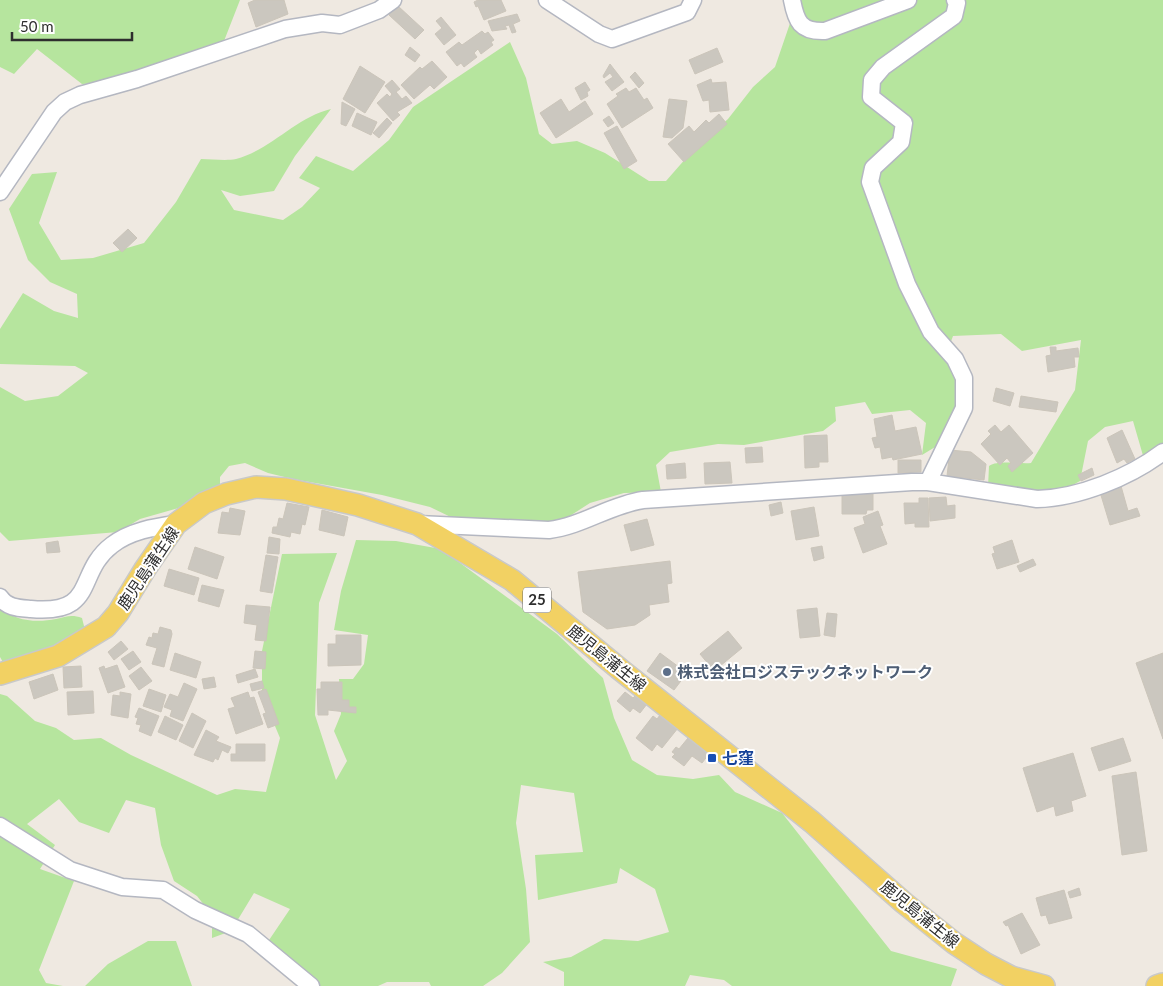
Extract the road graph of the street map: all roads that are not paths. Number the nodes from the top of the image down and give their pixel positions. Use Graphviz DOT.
graph roads {
  1 [pos="393,0"];
  2 [pos="546,0"];
  3 [pos="692,0"];
  4 [pos="792,0"];
  5 [pos="908,0"];
  6 [pos="955,0"];
  7 [pos="0,192"];
  8 [pos="1163,452"];
  9 [pos="928,482"];
  10 [pos="176,524"];
  11 [pos="416,524"];
  12 [pos="0,597"];
  13 [pos="0,674"];
  14 [pos="0,826"];
  15 [pos="1163,984"];
  16 [pos="311,986"];
  17 [pos="1044,986"];
  18 [pos="1157,986"];
  1 -- 7 [label="street"];
  2 -- 3 [label="street"];
  4 -- 5 [label="street"];
  6 -- 9 [label="street"];
  8 -- 9 [label="street"];
  9 -- 11 [label="street"];
  10 -- 11 [label="main road, 鹿児島蒲生線 / 25"];
  10 -- 12 [label="street"];
  10 -- 13 [label="main road, 鹿児島蒲生線 / 25"];
  11 -- 17 [label="main road, 鹿児島蒲生線 / 25"];
  14 -- 16 [label="street"];
  15 -- 18 [label="main road"];
}
